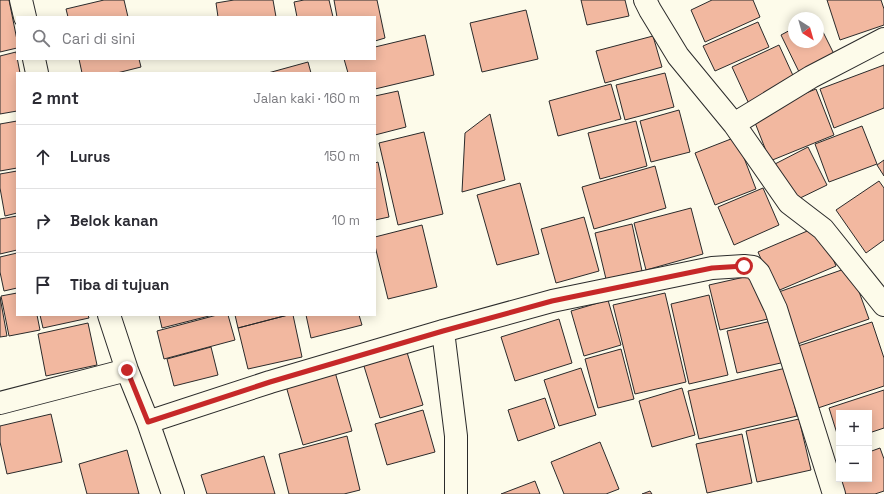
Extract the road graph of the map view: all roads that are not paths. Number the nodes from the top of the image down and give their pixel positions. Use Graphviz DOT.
graph roads {
  1 [pos="22,0"];
  2 [pos="645,0"];
  3 [pos="25,16"];
  4 [pos="884,39"];
  5 [pos="34,60"];
  6 [pos="37,72"];
  7 [pos="734,124"];
  8 [pos="884,305"];
  9 [pos="109,316"];
  10 [pos="443,331"];
  11 [pos="127,370"];
  12 [pos="0,403"];
  13 [pos="148,422"];
  14 [pos="173,494"];
  15 [pos="456,494"];
  16 [pos="834,494"];
  1 -- 3 [label="street"];
  2 -- 7 [label="street"];
  4 -- 7 [label="street"];
  5 -- 6 [label="street"];
  7 -- 8 [label="street"];
  9 -- 11 [label="street"];
  10 -- 13 [label="street"];
  10 -- 15 [label="street"];
  10 -- 16 [label="street"];
  11 -- 12 [label="street"];
  11 -- 13 [label="street"];
  13 -- 14 [label="street"];
}
